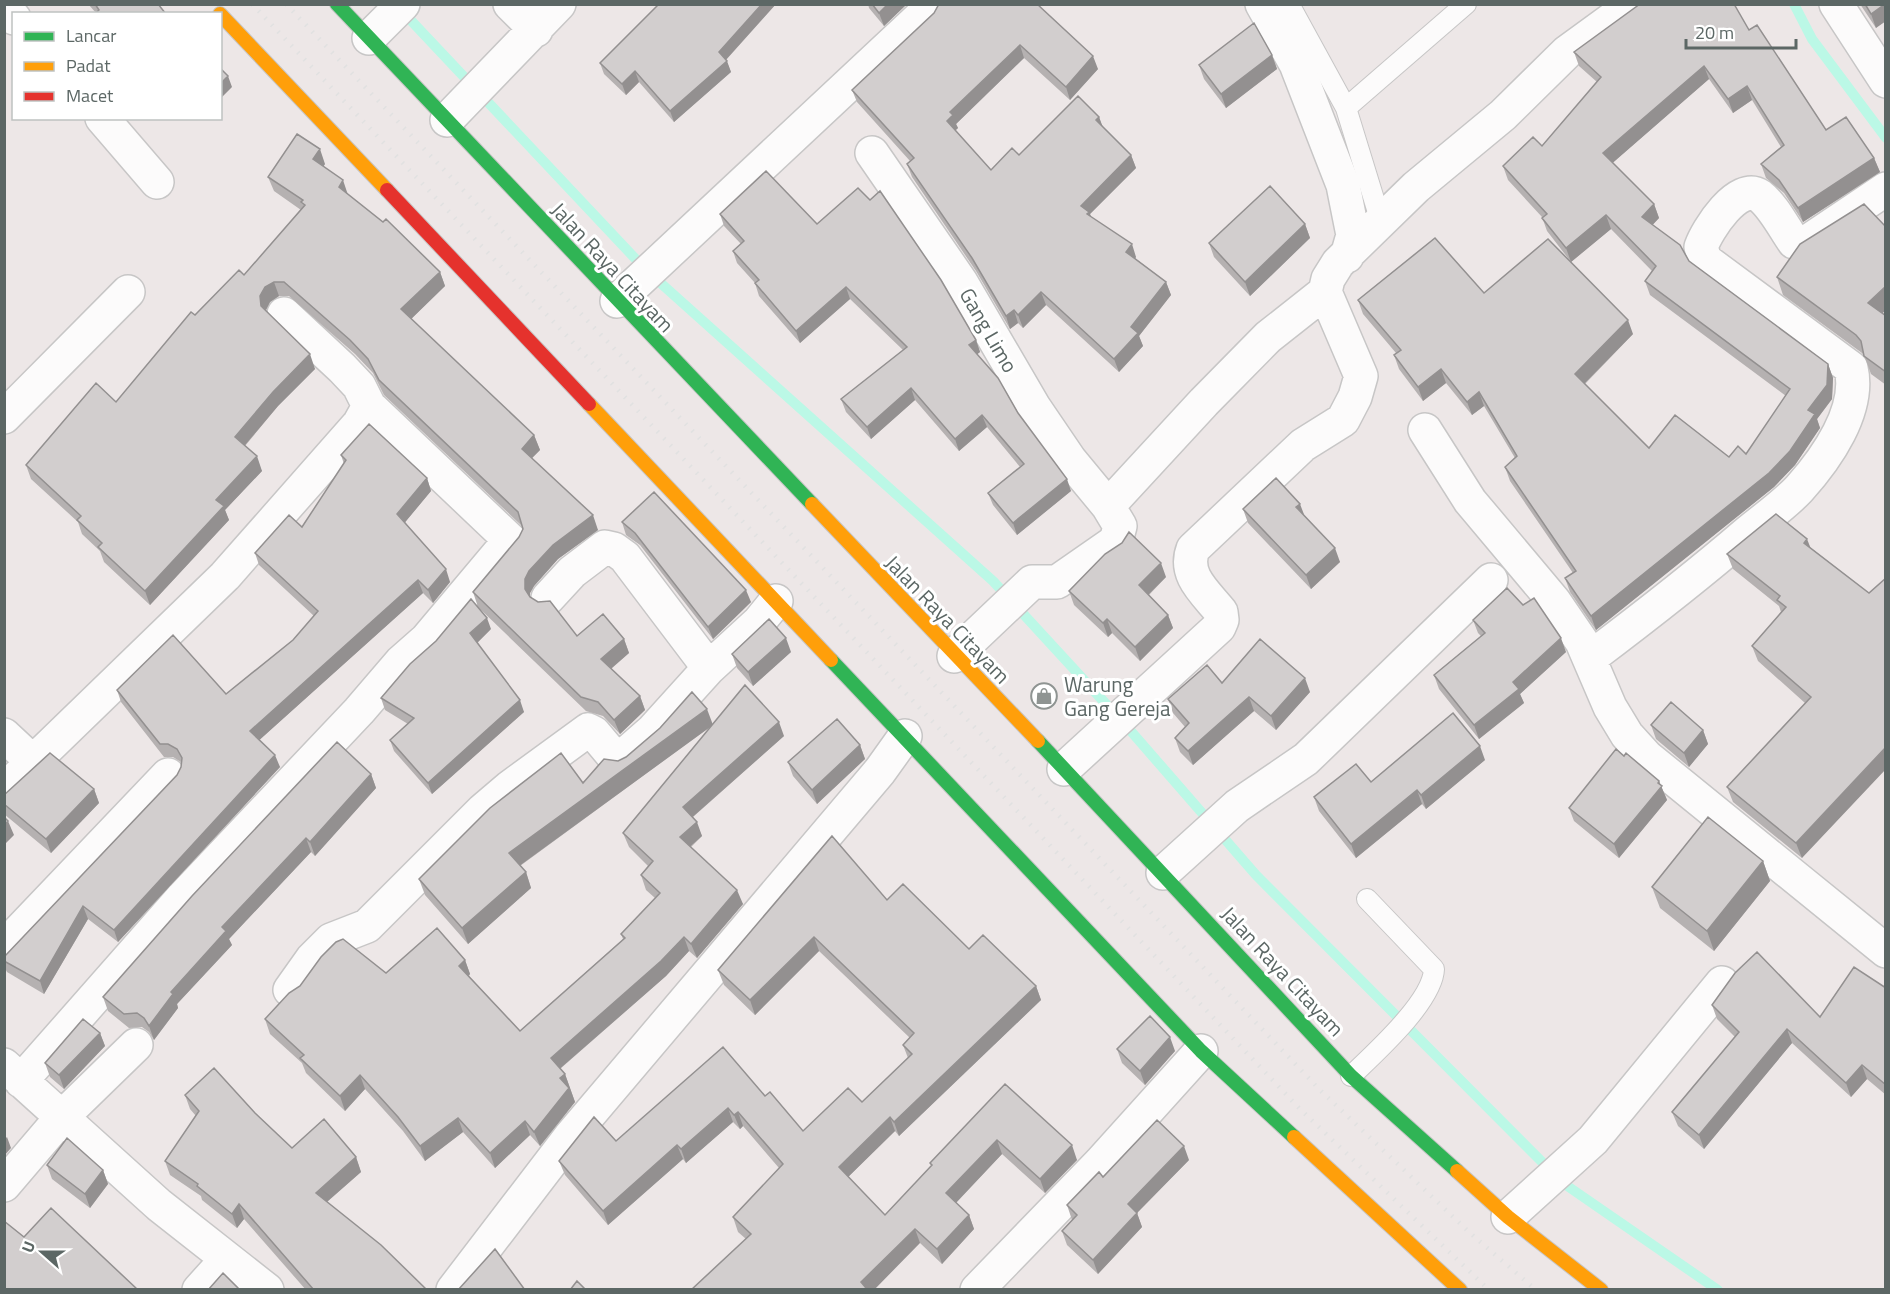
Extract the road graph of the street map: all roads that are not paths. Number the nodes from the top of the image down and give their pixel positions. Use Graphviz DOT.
graph roads {
  1 [pos="337,4"];
  2 [pos="510,4"];
  3 [pos="559,4"];
  4 [pos="1262,4"];
  5 [pos="1289,4"];
  6 [pos="1466,4"];
  7 [pos="1633,4"];
  8 [pos="1836,4"];
  9 [pos="926,12"];
  10 [pos="222,16"];
  11 [pos="385,23"];
  12 [pos="527,39"];
  13 [pos="1886,81"];
  14 [pos="1346,108"];
  15 [pos="457,110"];
  16 [pos="104,120"];
  17 [pos="872,153"];
  18 [pos="157,182"];
  19 [pos="1886,189"];
  20 [pos="1381,222"];
  21 [pos="1347,256"];
  22 [pos="128,292"];
  23 [pos="1325,292"];
  24 [pos="617,301"];
  25 [pos="284,314"];
  26 [pos="369,406"];
  27 [pos="4,417"];
  28 [pos="1425,430"];
  29 [pos="1108,506"];
  30 [pos="1491,580"];
  31 [pos="548,598"];
  32 [pos="776,601"];
  33 [pos="954,656"];
  34 [pos="1590,658"];
  35 [pos="709,668"];
  36 [pos="4,735"];
  37 [pos="905,736"];
  38 [pos="34,763"];
  39 [pos="1064,769"];
  40 [pos="168,774"];
  41 [pos="4,790"];
  42 [pos="1173,864"];
  43 [pos="1367,899"];
  44 [pos="4,947"];
  45 [pos="1886,951"];
  46 [pos="1722,983"];
  47 [pos="290,990"];
  48 [pos="136,1045"];
  49 [pos="1201,1051"];
  50 [pos="13,1073"];
  51 [pos="1351,1076"];
  52 [pos="62,1117"];
  53 [pos="4,1185"];
  54 [pos="1508,1217"];
  55 [pos="226,1260"];
  56 [pos="199,1290"];
  57 [pos="267,1290"];
  58 [pos="453,1290"];
  59 [pos="977,1290"];
  60 [pos="1460,1290"];
  61 [pos="1601,1290"];
  1 -- 11 [label="main road, Jalan Raya Citayam"];
  2 -- 12 [label="street"];
  3 -- 12 [label="street"];
  4 -- 21 [label="street"];
  5 -- 14 [label="lane"];
  6 -- 14 [label="lane"];
  7 -- 20 [label="street"];
  8 -- 13 [label="street"];
  9 -- 24 [label="street"];
  10 -- 32 [label="main road"];
  11 -- 15 [label="main road, Jalan Raya Citayam"];
  12 -- 15 [label="street"];
  14 -- 20 [label="lane"];
  15 -- 24 [label="main road, Jalan Raya Citayam"];
  16 -- 18 [label="street"];
  17 -- 29 [label="street, Gang Limo"];
  19 -- 34 [label="street"];
  20 -- 21 [label="street"];
  21 -- 23 [label="street"];
  22 -- 27 [label="street"];
  23 -- 29 [label="street"];
  23 -- 39 [label="street"];
  24 -- 33 [label="main road, Jalan Raya Citayam"];
  25 -- 26 [label="street"];
  26 -- 38 [label="street"];
  26 -- 50 [label="street"];
  28 -- 34 [label="street"];
  29 -- 33 [label="street, Gang Limo"];
  30 -- 42 [label="street"];
  31 -- 35 [label="street"];
  32 -- 35 [label="street"];
  32 -- 37 [label="main road"];
  33 -- 39 [label="main road, Jalan Raya Citayam"];
  34 -- 45 [label="street"];
  35 -- 47 [label="street"];
  36 -- 38 [label="street"];
  37 -- 49 [label="main road"];
  37 -- 58 [label="street"];
  38 -- 41 [label="street"];
  39 -- 42 [label="main road, Jalan Raya Citayam"];
  40 -- 44 [label="street"];
  42 -- 51 [label="main road, Jalan Raya Citayam"];
  43 -- 51 [label="lane"];
  46 -- 54 [label="street"];
  48 -- 52 [label="street"];
  49 -- 59 [label="street"];
  49 -- 60 [label="main road"];
  50 -- 52 [label="street"];
  51 -- 54 [label="main road, Jalan Raya Citayam"];
  52 -- 53 [label="street"];
  52 -- 55 [label="street"];
  54 -- 61 [label="main road, Jalan Raya Citayam"];
  55 -- 56 [label="street"];
  55 -- 57 [label="street"];
}
